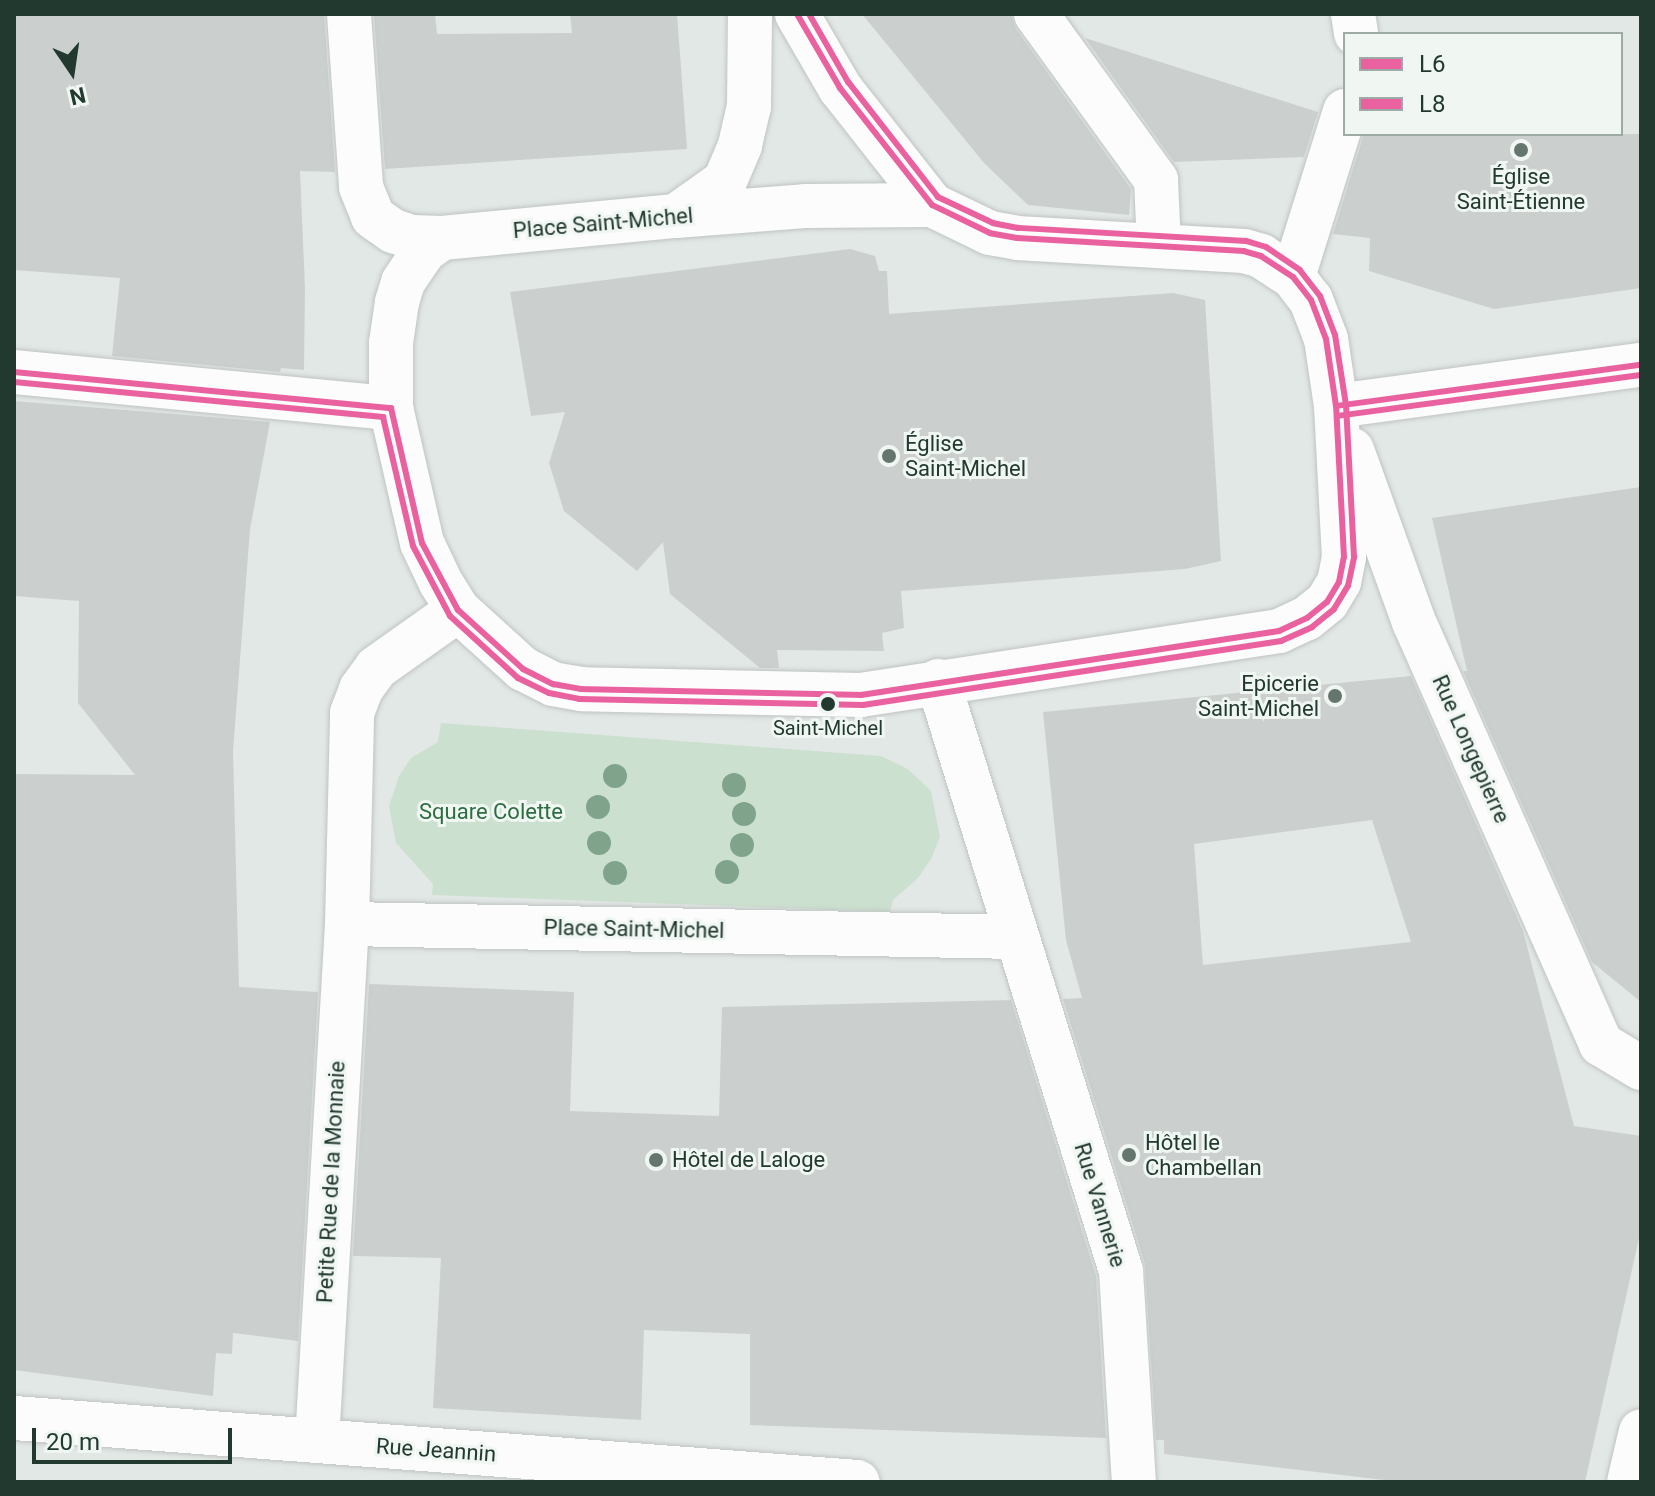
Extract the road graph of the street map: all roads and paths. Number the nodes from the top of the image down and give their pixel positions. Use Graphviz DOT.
graph roads {
  1 [pos="349,14"];
  2 [pos="750,14"];
  3 [pos="797,14"];
  4 [pos="1036,14"];
  5 [pos="1343,117"];
  6 [pos="932,205"];
  7 [pos="676,216"];
  8 [pos="442,238"];
  9 [pos="1159,245"];
  10 [pos="1293,277"];
  11 [pos="1641,365"];
  12 [pos="14,372"];
  13 [pos="1336,406"];
  14 [pos="391,408"];
  15 [pos="458,610"];
  16 [pos="938,681"];
  17 [pos="347,924"];
  18 [pos="1016,937"];
  19 [pos="1641,1068"];
  20 [pos="14,1418"];
  21 [pos="1641,1431"];
  22 [pos="317,1441"];
  23 [pos="858,1482"];
  24 [pos="1134,1482"];
  25 [pos="1629,1482"];
  1 -- 8 [label="street"];
  2 -- 7 [label="street"];
  3 -- 6 [label="street"];
  4 -- 9 [label="street"];
  5 -- 10 [label="street"];
  6 -- 7 [label="street, Place Saint-Michel"];
  6 -- 9 [label="street, Place Saint-Michel"];
  7 -- 8 [label="street, Place Saint-Michel"];
  8 -- 14 [label="street, Place Saint-Michel"];
  9 -- 10 [label="street, Place Saint-Michel"];
  10 -- 13 [label="street, Place Saint-Michel"];
  11 -- 13 [label="street"];
  12 -- 14 [label="street"];
  13 -- 16 [label="street, Place Saint-Michel"];
  13 -- 19 [label="street, Rue Longepierre"];
  14 -- 15 [label="street, Place Saint-Michel"];
  15 -- 16 [label="street, Place Saint-Michel"];
  15 -- 17 [label="street"];
  16 -- 18 [label="street"];
  17 -- 18 [label="street, Place Saint-Michel"];
  17 -- 22 [label="street, Petite Rue de la Monnaie"];
  18 -- 24 [label="street, Rue Vannerie"];
  20 -- 22 [label="street, Rue Jeannin"];
  21 -- 25 [label="street"];
  22 -- 23 [label="street, Rue Jeannin"];
}
